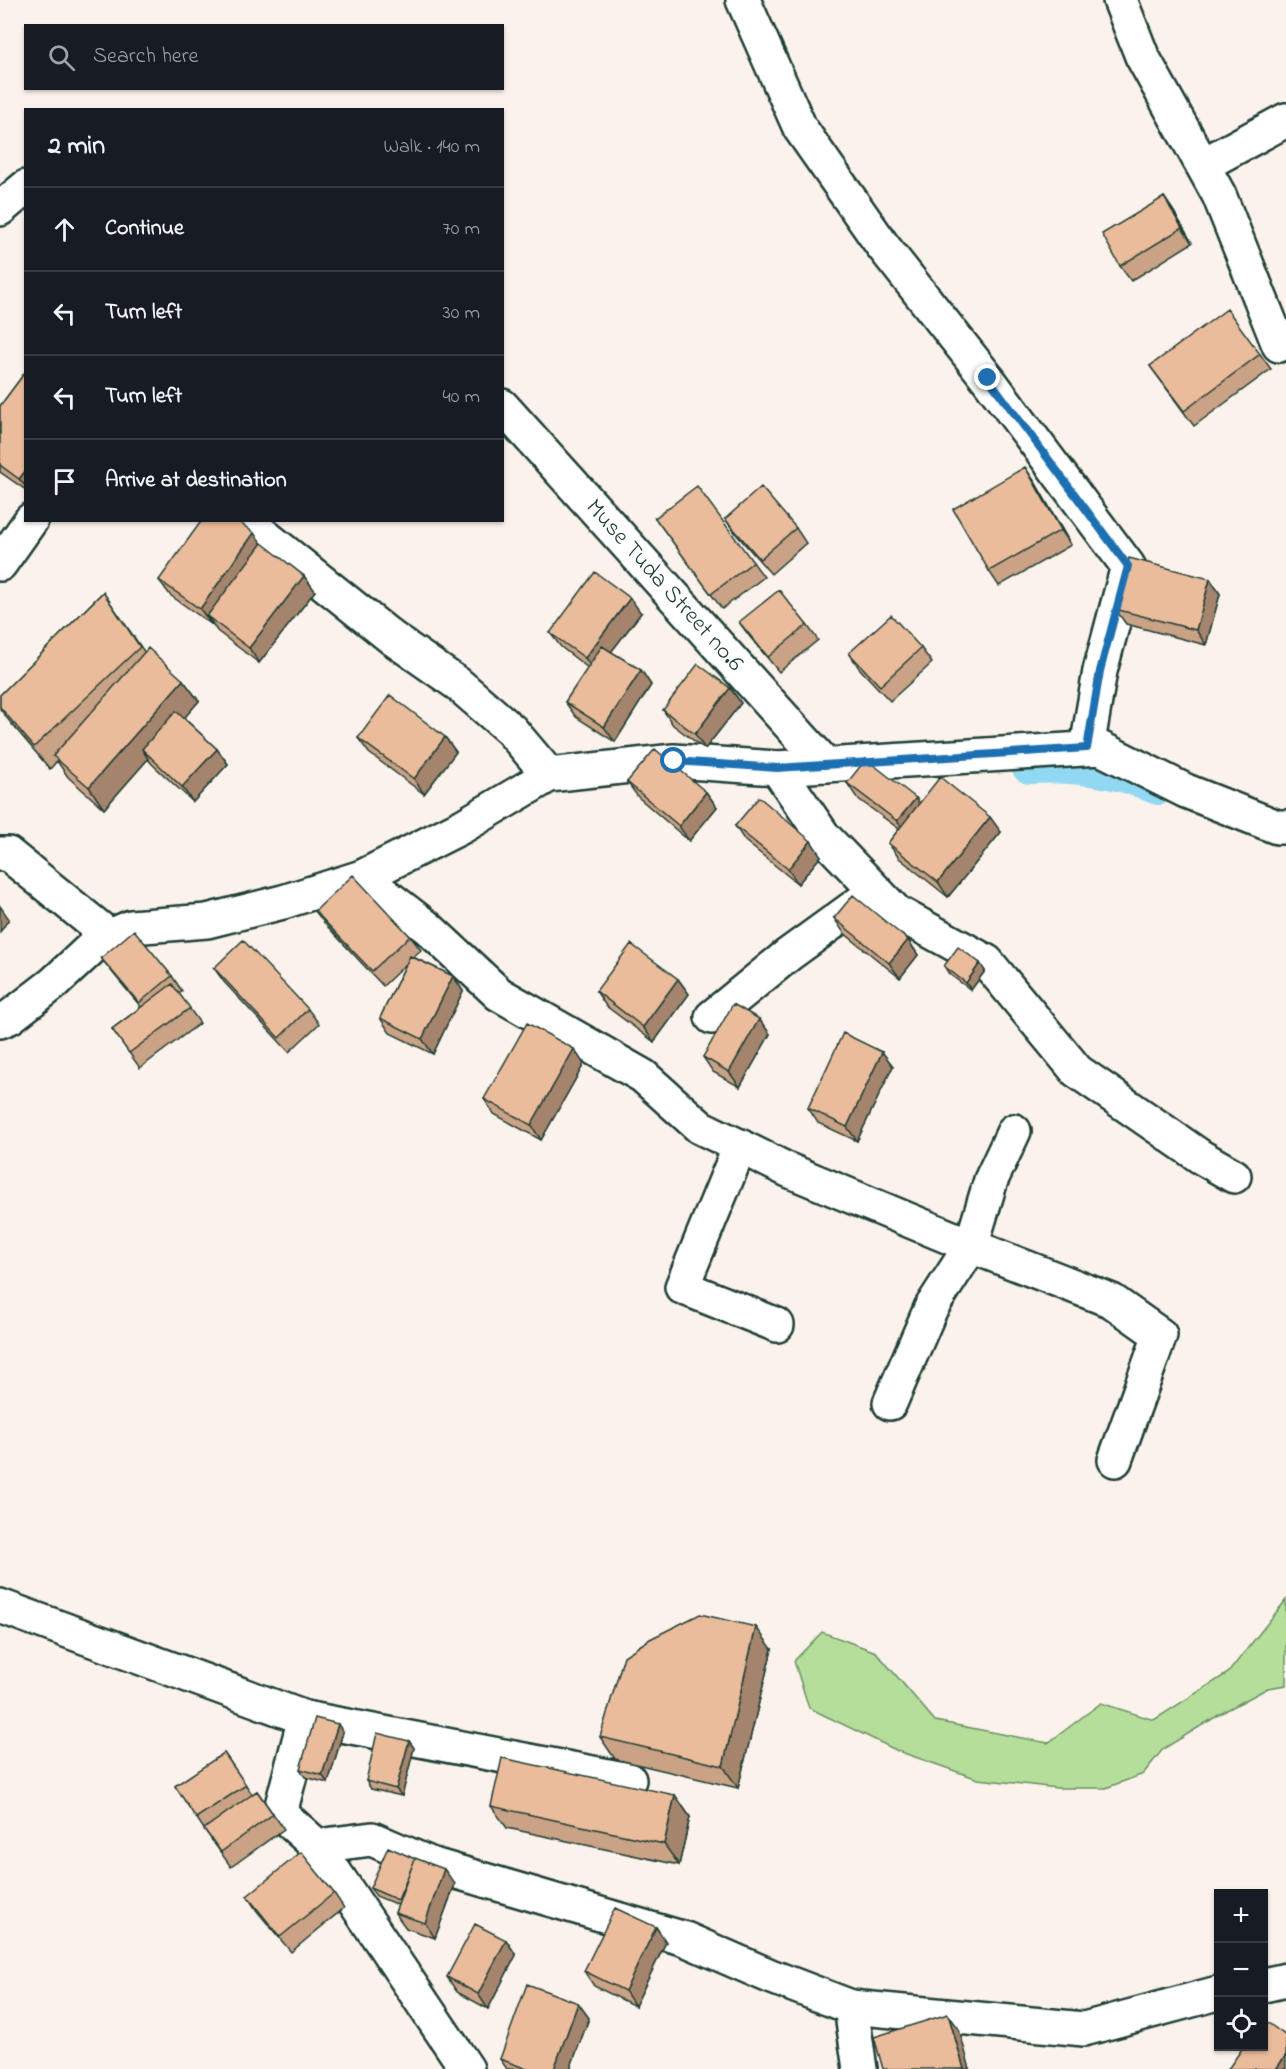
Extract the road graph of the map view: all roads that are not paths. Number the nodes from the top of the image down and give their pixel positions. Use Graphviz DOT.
graph roads {
  1 [pos="743,0"];
  2 [pos="1120,0"];
  3 [pos="1286,120"];
  4 [pos="1203,165"];
  5 [pos="24,189"];
  6 [pos="0,209"];
  7 [pos="1279,345"];
  8 [pos="504,408"];
  9 [pos="31,522"];
  10 [pos="247,522"];
  11 [pos="0,564"];
  12 [pos="1087,748"];
  13 [pos="826,765"];
  14 [pos="777,768"];
  15 [pos="549,775"];
  16 [pos="1286,826"];
  17 [pos="0,855"];
  18 [pos="362,877"];
  19 [pos="876,891"];
  20 [pos="109,936"];
  21 [pos="712,1017"];
  22 [pos="0,1021"];
  23 [pos="1014,1131"];
  24 [pos="740,1146"];
  25 [pos="1234,1176"];
  26 [pos="971,1246"];
  27 [pos="777,1325"];
  28 [pos="890,1403"];
  29 [pos="1116,1460"];
  30 [pos="0,1606"];
  31 [pos="305,1718"];
  32 [pos="628,1780"];
  33 [pos="317,1846"];
  34 [pos="1286,1980"];
  35 [pos="1268,1984"];
  36 [pos="1214,1995"];
  37 [pos="851,2007"];
  38 [pos="467,2069"];
  39 [pos="860,2069"];
  1 -- 12 [label="street"];
  2 -- 4 [label="street"];
  3 -- 4 [label="street"];
  4 -- 7 [label="street"];
  5 -- 6 [label="street"];
  8 -- 13 [label="street, Muse Tuda Street no.6"];
  9 -- 11 [label="street"];
  10 -- 15 [label="street"];
  12 -- 13 [label="street"];
  12 -- 16 [label="street"];
  13 -- 14 [label="street"];
  14 -- 15 [label="street"];
  14 -- 19 [label="street"];
  15 -- 18 [label="street"];
  17 -- 20 [label="street"];
  18 -- 20 [label="street"];
  18 -- 24 [label="street"];
  19 -- 21 [label="street"];
  19 -- 25 [label="street"];
  20 -- 22 [label="street"];
  23 -- 26 [label="street"];
  24 -- 26 [label="street"];
  24 -- 27 [label="street"];
  26 -- 28 [label="street"];
  26 -- 29 [label="street"];
  30 -- 31 [label="street"];
  31 -- 32 [label="street"];
  31 -- 33 [label="street"];
  33 -- 37 [label="street"];
  33 -- 38 [label="street"];
  34 -- 35 [label="street"];
  36 -- 37 [label="street"];
  37 -- 39 [label="street"];
}
